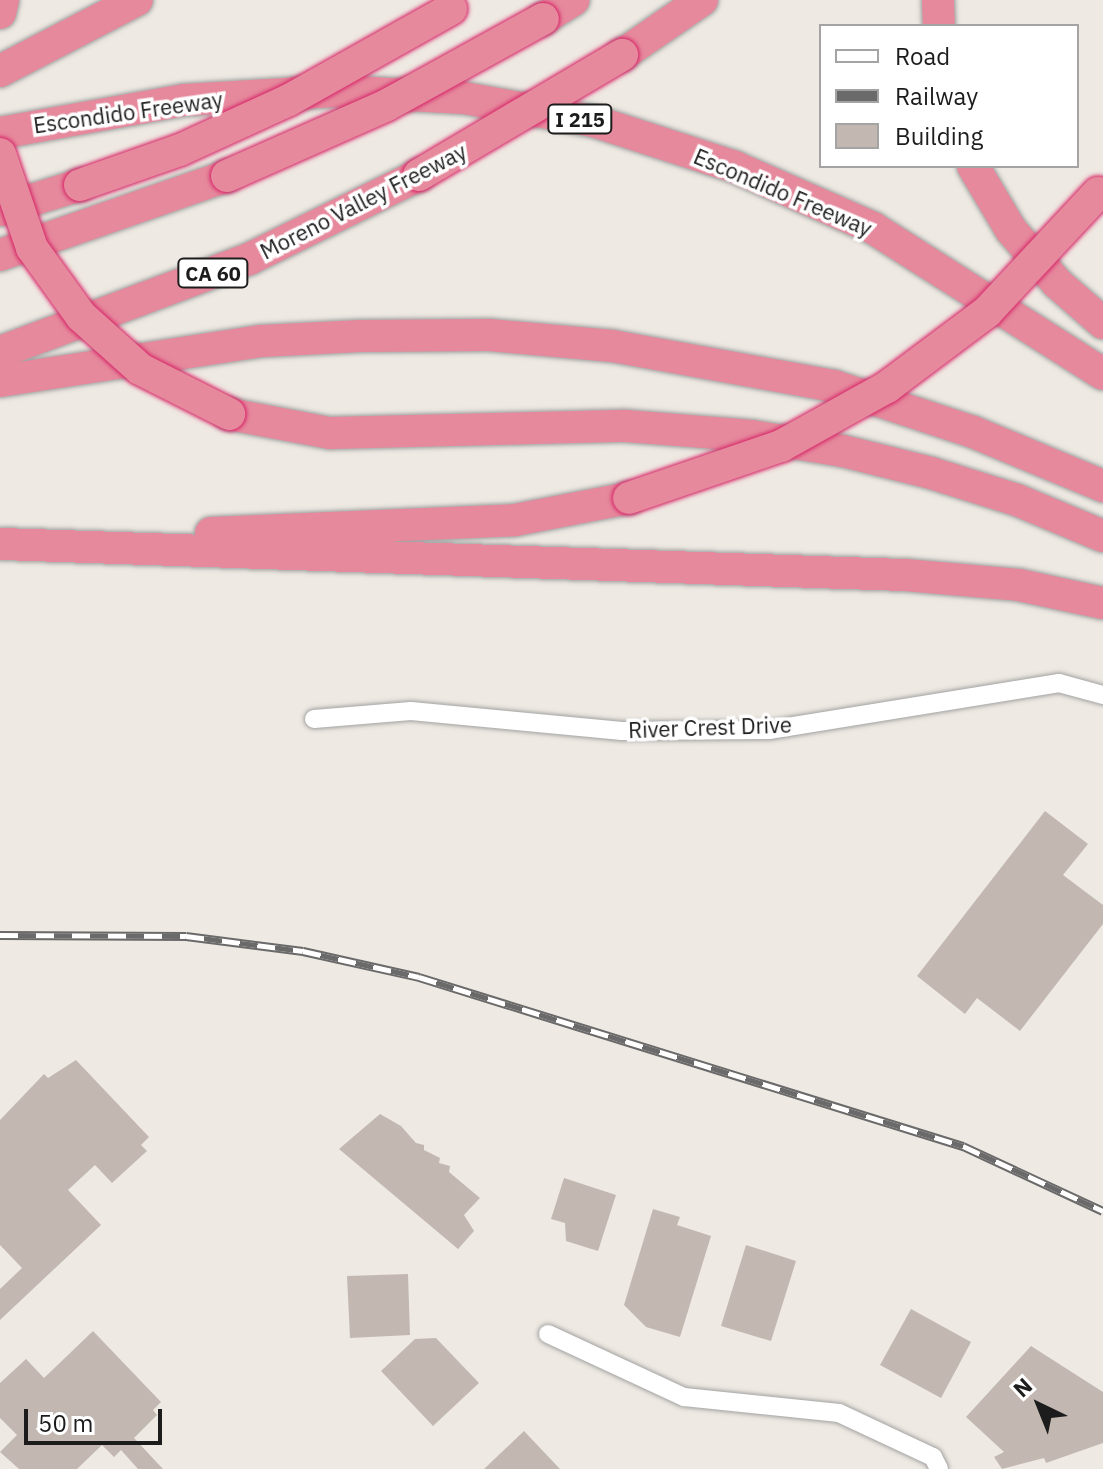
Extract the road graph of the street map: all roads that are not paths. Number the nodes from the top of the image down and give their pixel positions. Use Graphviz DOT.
graph roads {
  1 [pos="3,0"];
  2 [pos="137,0"];
  3 [pos="574,0"];
  4 [pos="702,0"];
  5 [pos="938,0"];
  6 [pos="458,5"];
  7 [pos="0,13"];
  8 [pos="939,24"];
  9 [pos="0,71"];
  10 [pos="0,133"];
  11 [pos="0,154"];
  12 [pos="974,168"];
  13 [pos="1101,190"];
  14 [pos="0,210"];
  15 [pos="0,255"];
  16 [pos="1103,323"];
  17 [pos="0,352"];
  18 [pos="1103,374"];
  19 [pos="0,381"];
  20 [pos="1103,486"];
  21 [pos="1103,536"];
  22 [pos="1,544"];
  23 [pos="1103,603"];
  24 [pos="1103,695"];
  25 [pos="314,719"];
  26 [pos="548,1334"];
  27 [pos="939,1469"];
  1 -- 7 [label="highway"];
  2 -- 9 [label="highway"];
  3 -- 15 [label="highway, bridge"];
  4 -- 17 [label="highway, Moreno Valley Freeway / CA 60, bridge"];
  5 -- 8 [label="highway"];
  6 -- 14 [label="highway, bridge"];
  10 -- 18 [label="highway, Escondido Freeway / I 215"];
  11 -- 21 [label="highway, bridge"];
  12 -- 16 [label="highway"];
  13 -- 22 [label="highway, bridge"];
  19 -- 20 [label="highway"];
  22 -- 23 [label="highway"];
  24 -- 25 [label="street, River Crest Drive"];
  26 -- 27 [label="street"];
}
